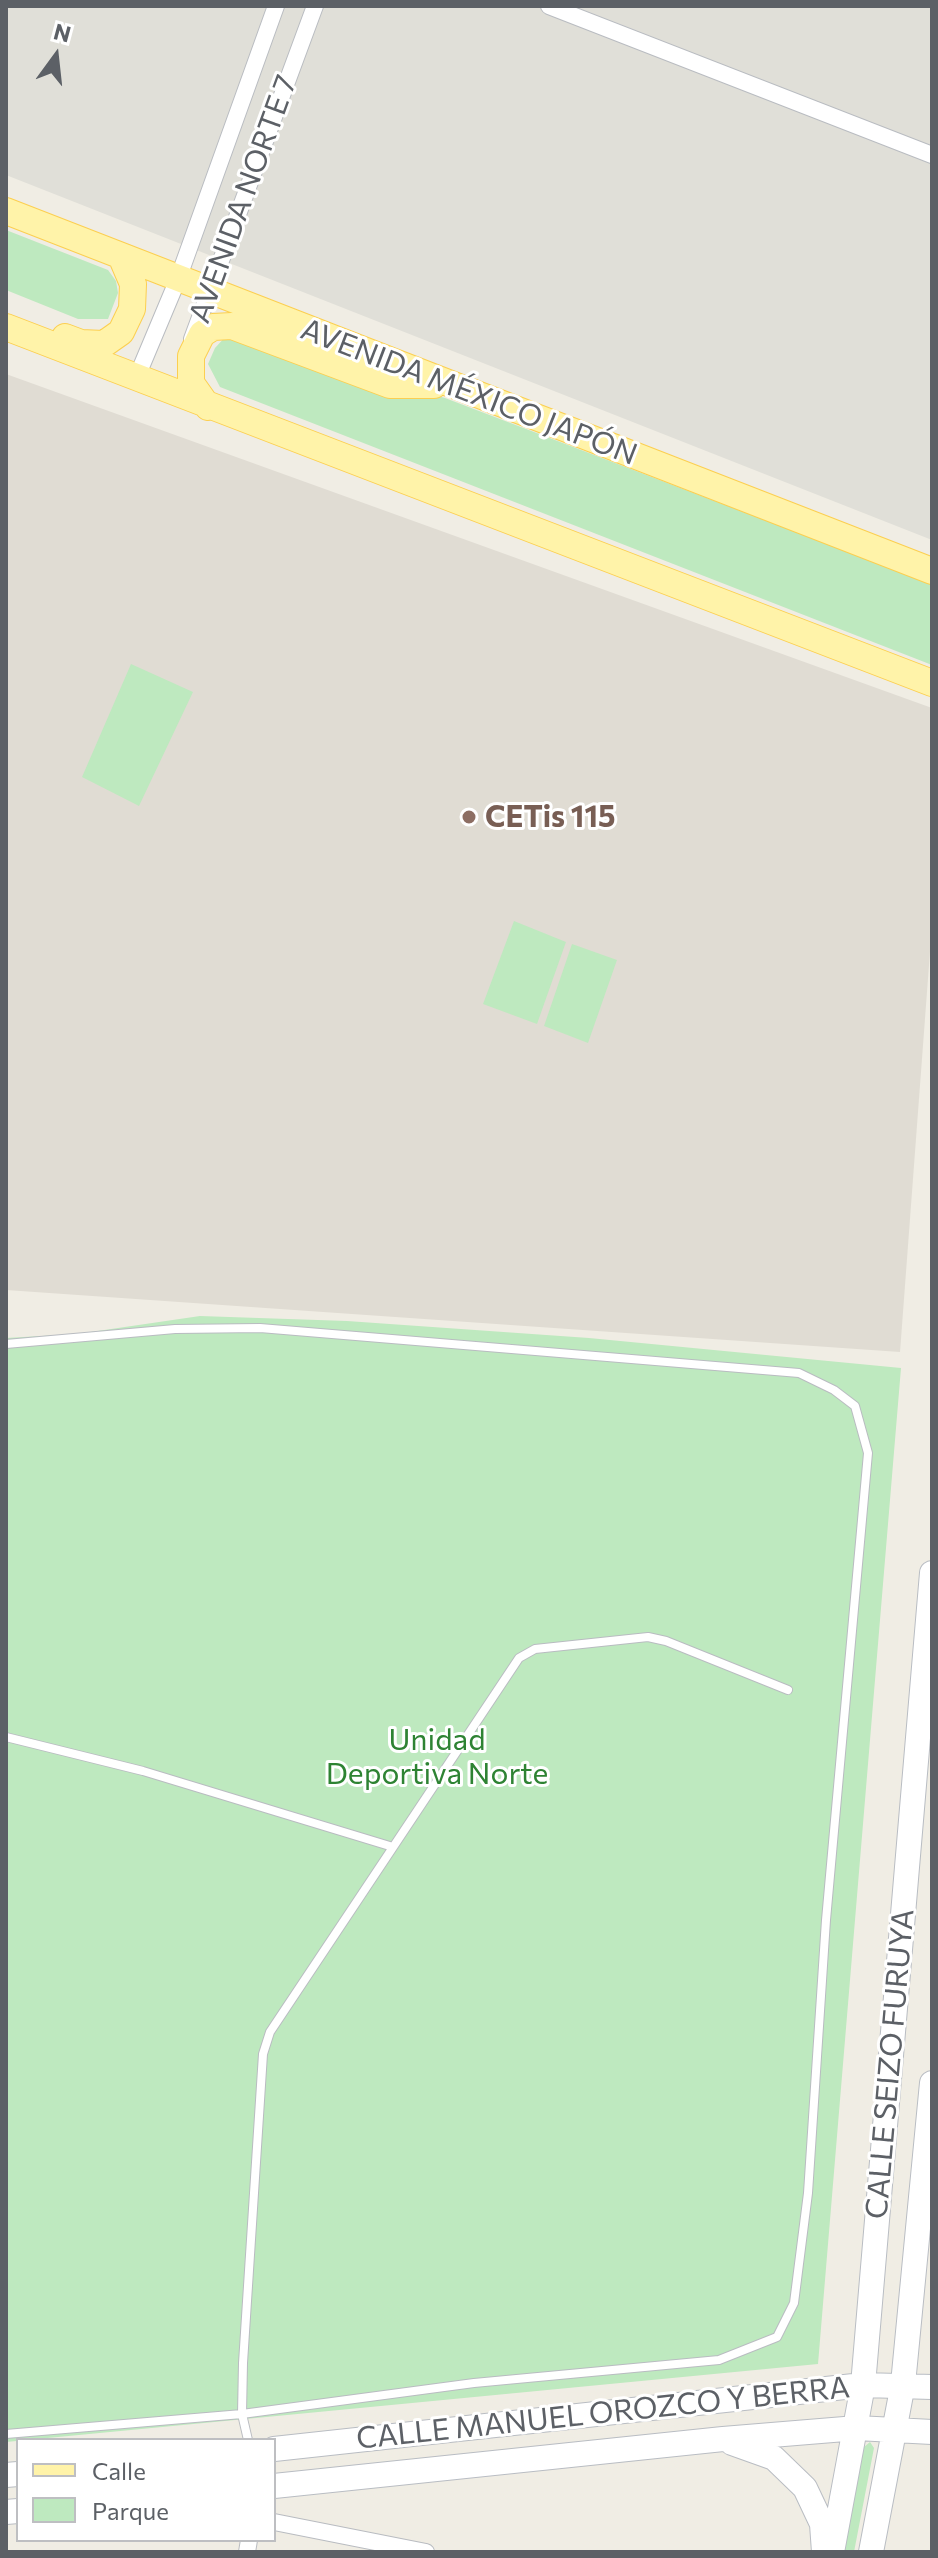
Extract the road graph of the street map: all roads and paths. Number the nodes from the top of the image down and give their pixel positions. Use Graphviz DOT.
graph roads {
  1 [pos="276,6"];
  2 [pos="315,6"];
  3 [pos="549,6"];
  4 [pos="568,10"];
  5 [pos="932,155"];
  6 [pos="6,211"];
  7 [pos="121,256"];
  8 [pos="178,279"];
  9 [pos="208,291"];
  10 [pos="6,312"];
  11 [pos="6,327"];
  12 [pos="136,379"];
  13 [pos="450,385"];
  14 [pos="173,393"];
  15 [pos="208,407"];
  16 [pos="932,571"];
  17 [pos="932,683"];
  18 [pos="6,1344"];
  19 [pos="932,1573"];
  20 [pos="788,1690"];
  21 [pos="6,1737"];
  22 [pos="393,1847"];
  23 [pos="932,2083"];
  24 [pos="903,2384"];
  25 [pos="863,2385"];
  26 [pos="932,2387"];
  27 [pos="242,2414"];
  28 [pos="857,2428"];
  29 [pos="895,2429"];
  30 [pos="932,2432"];
  31 [pos="6,2434"];
  32 [pos="248,2438"];
  33 [pos="723,2439"];
  34 [pos="276,2449"];
  35 [pos="276,2486"];
  36 [pos="276,2522"];
  37 [pos="426,2552"];
  38 [pos="824,2552"];
  39 [pos="832,2552"];
  40 [pos="871,2552"];
  1 -- 8 [label="street, AVENIDA NORTE 7"];
  2 -- 9 [label="street, AVENIDA NORTE 7"];
  3 -- 4 [label="street"];
  4 -- 5 [label="street"];
  6 -- 7 [label="main road, AVENIDA MÉXICO JAPÓN"];
  7 -- 8 [label="main road, AVENIDA MÉXICO JAPÓN"];
  7 -- 10 [label="main road"];
  8 -- 9 [label="main road, AVENIDA MÉXICO JAPÓN"];
  8 -- 12 [label="street, AVENIDA NORTE 7"];
  9 -- 13 [label="main road, AVENIDA MÉXICO JAPÓN"];
  9 -- 14 [label="street, AVENIDA NORTE 7"];
  11 -- 12 [label="main road"];
  12 -- 14 [label="main road"];
  13 -- 15 [label="main road"];
  13 -- 16 [label="main road, AVENIDA MÉXICO JAPÓN"];
  14 -- 15 [label="main road"];
  15 -- 17 [label="main road"];
  18 -- 27 [label="lane"];
  19 -- 25 [label="street, CALLE SEIZO FURUYA"];
  20 -- 22 [label="lane"];
  21 -- 22 [label="lane"];
  22 -- 27 [label="lane"];
  23 -- 24 [label="street, CALLE SEIZO FURUYA"];
  24 -- 25 [label="street, CALLE MANUEL OROZCO Y BERRA"];
  24 -- 26 [label="street, CALLE MANUEL OROZCO Y BERRA"];
  24 -- 29 [label="street, CALLE SEIZO FURUYA"];
  25 -- 28 [label="street, CALLE SEIZO FURUYA"];
  25 -- 34 [label="street, CALLE MANUEL OROZCO Y BERRA"];
  27 -- 31 [label="lane"];
  27 -- 32 [label="lane"];
  28 -- 29 [label="street, CALLE MANUEL OROZCO Y BERRA"];
  28 -- 33 [label="street, CALLE MANUEL OROZCO Y BERRA"];
  28 -- 39 [label="street, CALLE SEIZO FURUYA"];
  29 -- 30 [label="street, CALLE MANUEL OROZCO Y BERRA"];
  29 -- 40 [label="street, CALLE SEIZO FURUYA"];
  33 -- 35 [label="street, CALLE MANUEL OROZCO Y BERRA"];
  33 -- 38 [label="street"];
  36 -- 37 [label="street"];
}
